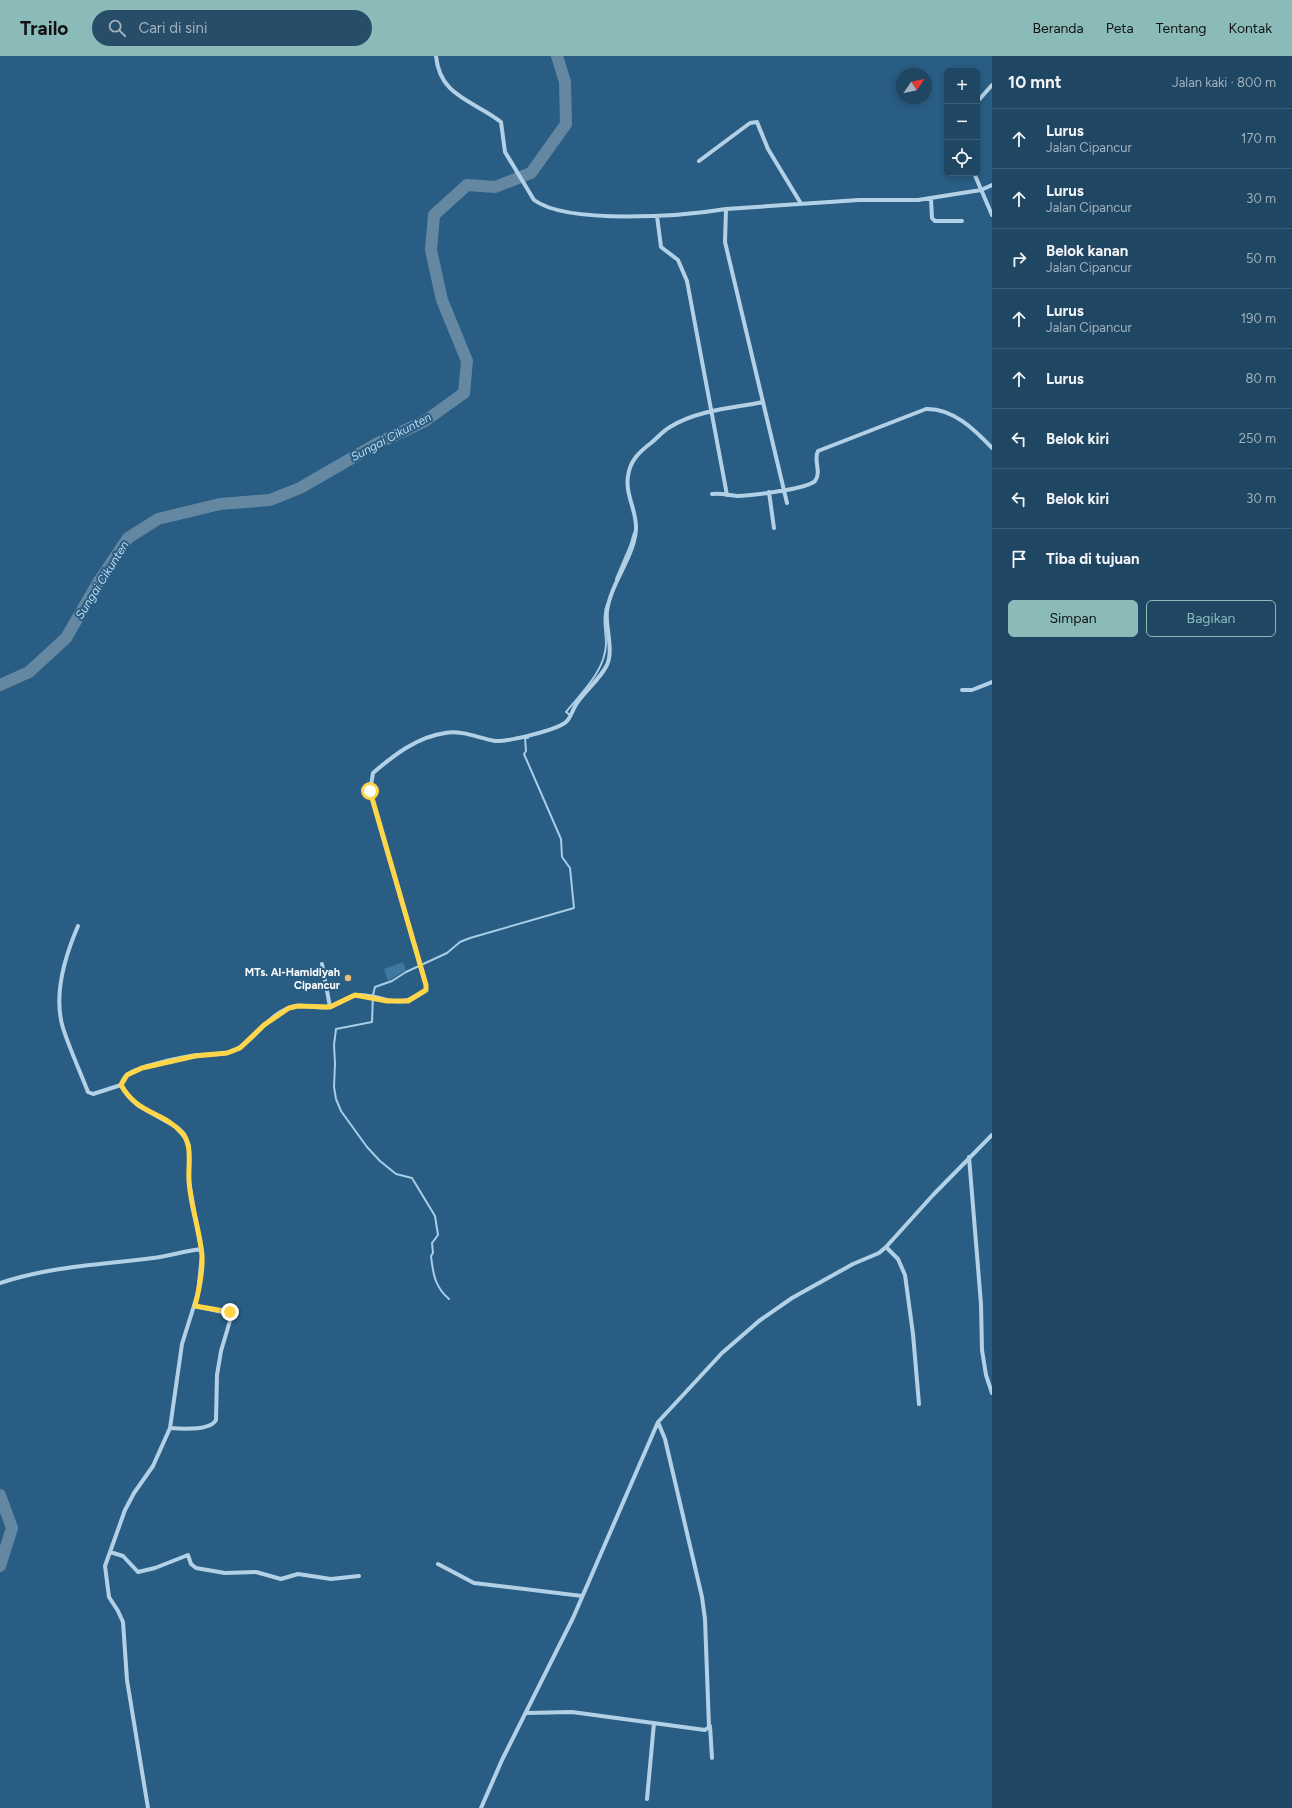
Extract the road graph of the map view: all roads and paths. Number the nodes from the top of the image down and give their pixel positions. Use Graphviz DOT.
graph roads {
  1 [pos="436,56"];
  2 [pos="992,85"];
  3 [pos="980,99"];
  4 [pos="699,161"];
  5 [pos="975,176"];
  6 [pos="992,185"];
  7 [pos="981,190"];
  8 [pos="930,199"];
  9 [pos="800,202"];
  10 [pos="726,209"];
  11 [pos="992,215"];
  12 [pos="657,216"];
  13 [pos="962,220"];
  14 [pos="763,402"];
  15 [pos="712,412"];
  16 [pos="992,448"];
  17 [pos="785,490"];
  18 [pos="769,492"];
  19 [pos="712,494"];
  20 [pos="728,495"];
  21 [pos="787,503"];
  22 [pos="774,528"];
  23 [pos="992,682"];
  24 [pos="962,690"];
  25 [pos="78,926"];
  26 [pos="322,964"];
  27 [pos="330,1007"];
  28 [pos="121,1085"];
  29 [pos="992,1135"];
  30 [pos="969,1157"];
  31 [pos="886,1247"];
  32 [pos="201,1249"];
  33 [pos="0,1282"];
  34 [pos="195,1306"];
  35 [pos="992,1394"];
  36 [pos="919,1404"];
  37 [pos="658,1422"];
  38 [pos="170,1428"];
  39 [pos="110,1552"];
  40 [pos="438,1564"];
  41 [pos="359,1576"];
  42 [pos="582,1596"];
  43 [pos="526,1713"];
  44 [pos="654,1723"];
  45 [pos="710,1724"];
  46 [pos="712,1758"];
  47 [pos="647,1800"];
  48 [pos="148,1808"];
  49 [pos="481,1808"];
  1 -- 12 [label="street"];
  2 -- 3 [label="street"];
  4 -- 9 [label="street"];
  5 -- 7 [label="street"];
  6 -- 7 [label="street"];
  7 -- 8 [label="street"];
  7 -- 11 [label="street"];
  8 -- 9 [label="street"];
  8 -- 13 [label="street"];
  9 -- 10 [label="street"];
  10 -- 12 [label="street"];
  10 -- 14 [label="street"];
  12 -- 15 [label="street"];
  14 -- 15 [label="street"];
  14 -- 17 [label="street"];
  15 -- 20 [label="street"];
  15 -- 27 [label="street"];
  16 -- 17 [label="street"];
  17 -- 18 [label="street"];
  17 -- 21 [label="street"];
  18 -- 20 [label="street"];
  18 -- 22 [label="street"];
  19 -- 20 [label="street"];
  23 -- 24 [label="street"];
  25 -- 28 [label="street"];
  26 -- 27 [label="street"];
  27 -- 28 [label="street"];
  28 -- 32 [label="street"];
  29 -- 30 [label="street"];
  30 -- 31 [label="street"];
  30 -- 35 [label="street"];
  31 -- 36 [label="street"];
  31 -- 37 [label="street"];
  32 -- 33 [label="street"];
  32 -- 34 [label="street"];
  34 -- 38 [label="street"];
  34 -- 38 [label="street"];
  37 -- 42 [label="street"];
  37 -- 45 [label="street"];
  38 -- 39 [label="street"];
  39 -- 41 [label="street"];
  39 -- 48 [label="street"];
  40 -- 42 [label="street"];
  42 -- 43 [label="street"];
  43 -- 44 [label="street"];
  43 -- 49 [label="street"];
  44 -- 45 [label="street"];
  44 -- 47 [label="street"];
  45 -- 46 [label="street"];
}
